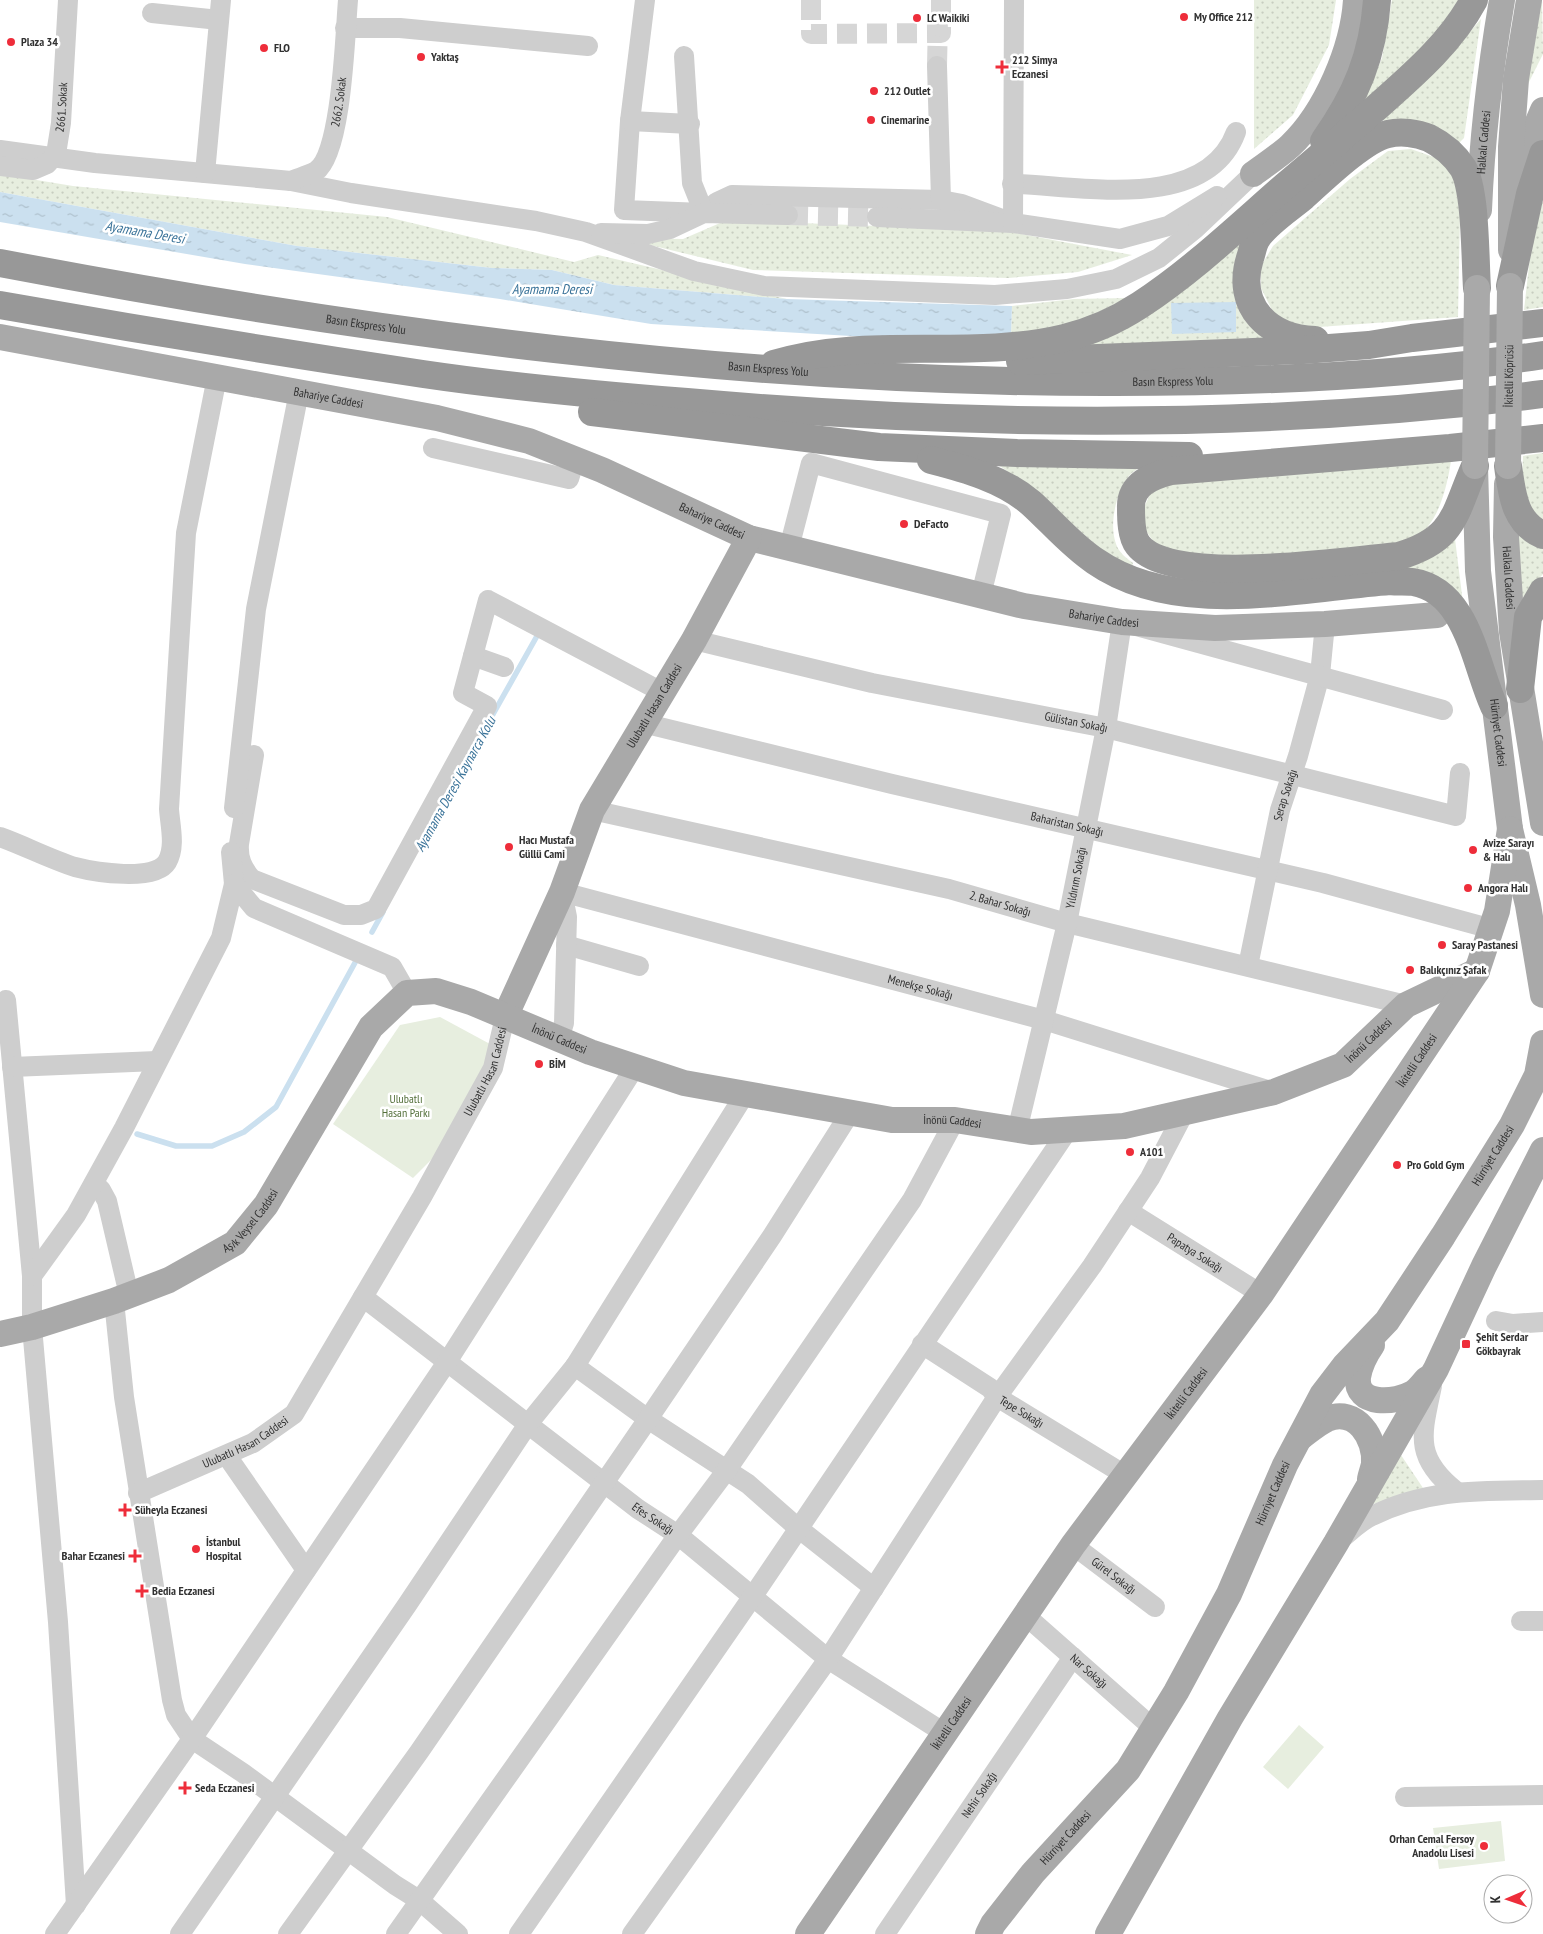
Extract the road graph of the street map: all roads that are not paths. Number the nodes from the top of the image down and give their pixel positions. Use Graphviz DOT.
graph roads {
  1 [pos="68,0"];
  2 [pos="221,0"];
  3 [pos="348,0"];
  4 [pos="645,0"];
  5 [pos="1014,0"];
  6 [pos="1356,0"];
  7 [pos="1377,0"];
  8 [pos="1474,0"];
  9 [pos="1502,0"];
  10 [pos="1529,0"];
  11 [pos="152,13"];
  12 [pos="219,20"];
  13 [pos="345,28"];
  14 [pos="588,46"];
  15 [pos="684,56"];
  16 [pos="937,66"];
  17 [pos="1543,110"];
  18 [pos="630,121"];
  19 [pos="690,124"];
  20 [pos="1236,132"];
  21 [pos="0,150"];
  22 [pos="1543,154"];
  23 [pos="53,157"];
  24 [pos="0,166"];
  25 [pos="205,173"];
  26 [pos="1253,174"];
  27 [pos="291,180"];
  28 [pos="1012,184"];
  29 [pos="1283,188"];
  30 [pos="941,200"];
  31 [pos="1511,212"];
  32 [pos="704,213"];
  33 [pos="788,215"];
  34 [pos="877,217"];
  35 [pos="1013,223"];
  36 [pos="586,232"];
  37 [pos="0,263"];
  38 [pos="1510,286"];
  39 [pos="1477,288"];
  40 [pos="0,305"];
  41 [pos="1543,323"];
  42 [pos="0,336"];
  43 [pos="1412,338"];
  44 [pos="1543,356"];
  45 [pos="756,369"];
  46 [pos="425,374"];
  47 [pos="218,377"];
  48 [pos="915,379"];
  49 [pos="299,392"];
  50 [pos="1543,394"];
  51 [pos="1543,438"];
  52 [pos="879,447"];
  53 [pos="433,448"];
  54 [pos="575,459"];
  55 [pos="1280,461"];
  56 [pos="1475,466"];
  57 [pos="1508,466"];
  58 [pos="1543,535"];
  59 [pos="749,538"];
  60 [pos="788,548"];
  61 [pos="1543,591"];
  62 [pos="981,595"];
  63 [pos="1437,615"];
  64 [pos="1122,622"];
  65 [pos="1325,624"];
  66 [pos="694,640"];
  67 [pos="473,656"];
  68 [pos="504,667"];
  69 [pos="1320,675"];
  70 [pos="1520,689"];
  71 [pos="662,692"];
  72 [pos="1494,706"];
  73 [pos="1443,710"];
  74 [pos="643,723"];
  75 [pos="1106,728"];
  76 [pos="254,755"];
  77 [pos="1291,773"];
  78 [pos="1460,773"];
  79 [pos="592,810"];
  80 [pos="1543,823"];
  81 [pos="1086,828"];
  82 [pos="1510,829"];
  83 [pos="0,836"];
  84 [pos="1268,870"];
  85 [pos="234,884"];
  86 [pos="562,892"];
  87 [pos="1067,923"];
  88 [pos="1492,929"];
  89 [pos="566,945"];
  90 [pos="638,966"];
  91 [pos="1248,966"];
  92 [pos="1477,971"];
  93 [pos="408,993"];
  94 [pos="1543,995"];
  95 [pos="6,1000"];
  96 [pos="1406,1005"];
  97 [pos="505,1017"];
  98 [pos="1044,1020"];
  99 [pos="559,1039"];
  100 [pos="1543,1044"];
  101 [pos="157,1061"];
  102 [pos="12,1067"];
  103 [pos="635,1067"];
  104 [pos="1274,1092"];
  105 [pos="745,1094"];
  106 [pos="850,1112"];
  107 [pos="1184,1113"];
  108 [pos="955,1120"];
  109 [pos="1068,1130"];
  110 [pos="1016,1131"];
  111 [pos="1543,1150"];
  112 [pos="94,1183"];
  113 [pos="1543,1187"];
  114 [pos="1128,1211"];
  115 [pos="1484,1266"];
  116 [pos="32,1276"];
  117 [pos="1261,1294"];
  118 [pos="363,1297"];
  119 [pos="121,1298"];
  120 [pos="1387,1321"];
  121 [pos="1496,1321"];
  122 [pos="1543,1322"];
  123 [pos="32,1327"];
  124 [pos="0,1334"];
  125 [pos="922,1344"];
  126 [pos="446,1362"];
  127 [pos="575,1366"];
  128 [pos="1436,1369"];
  129 [pos="997,1397"];
  130 [pos="648,1419"];
  131 [pos="528,1424"];
  132 [pos="1298,1439"];
  133 [pos="226,1456"];
  134 [pos="726,1471"];
  135 [pos="1125,1475"];
  136 [pos="603,1482"];
  137 [pos="1367,1490"];
  138 [pos="1543,1490"];
  139 [pos="1456,1491"];
  140 [pos="138,1493"];
  141 [pos="798,1528"];
  142 [pos="678,1534"];
  143 [pos="1336,1543"];
  144 [pos="1072,1545"];
  145 [pos="306,1570"];
  146 [pos="874,1588"];
  147 [pos="753,1596"];
  148 [pos="1155,1607"];
  149 [pos="1025,1615"];
  150 [pos="1521,1621"];
  151 [pos="1543,1621"];
  152 [pos="1073,1657"];
  153 [pos="828,1659"];
  154 [pos="1153,1728"];
  155 [pos="946,1734"];
  156 [pos="192,1739"];
  157 [pos="1543,1795"];
  158 [pos="274,1796"];
  159 [pos="1404,1797"];
  160 [pos="348,1850"];
  161 [pos="419,1900"];
  162 [pos="76,1905"];
  163 [pos="55,1934"];
  164 [pos="180,1934"];
  165 [pos="288,1934"];
  166 [pos="396,1934"];
  167 [pos="458,1934"];
  168 [pos="519,1934"];
  169 [pos="632,1934"];
  170 [pos="808,1934"];
  171 [pos="885,1934"];
  172 [pos="988,1934"];
  173 [pos="1108,1934"];
  1 -- 23 [label="street, 2661. Sokak"];
  2 -- 12 [label="street"];
  3 -- 13 [label="street, 2662. Sokak"];
  4 -- 18 [label="street"];
  5 -- 28 [label="street"];
  6 -- 26 [label="main road"];
  7 -- 29 [label="highway"];
  8 -- 29 [label="highway"];
  9 -- 39 [label="main road, Halkalı Caddesi"];
  10 -- 31 [label="main road"];
  11 -- 12 [label="street"];
  12 -- 25 [label="street"];
  13 -- 14 [label="street"];
  13 -- 27 [label="street, 2662. Sokak"];
  15 -- 19 [label="street"];
  16 -- 30 [label="street"];
  17 -- 31 [label="main road"];
  18 -- 19 [label="street"];
  18 -- 32 [label="street"];
  19 -- 32 [label="street"];
  20 -- 28 [label="street"];
  21 -- 23 [label="street"];
  22 -- 38 [label="highway"];
  23 -- 24 [label="street"];
  23 -- 25 [label="street"];
  25 -- 27 [label="street"];
  26 -- 35 [label="street"];
  26 -- 36 [label="street"];
  27 -- 36 [label="street"];
  28 -- 35 [label="street"];
  29 -- 45 [label="highway"];
  30 -- 32 [label="street"];
  30 -- 35 [label="street"];
  31 -- 38 [label="main road"];
  32 -- 33 [label="street"];
  32 -- 36 [label="street"];
  34 -- 35 [label="street"];
  37 -- 45 [label="highway, Basın Ekspress Yolu"];
  38 -- 57 [label="main road, İkitelli Köprüsü, bridge"];
  39 -- 43 [label="highway"];
  39 -- 56 [label="main road, bridge"];
  40 -- 46 [label="highway"];
  41 -- 43 [label="highway"];
  42 -- 47 [label="main road, Bahariye Caddesi"];
  43 -- 48 [label="highway"];
  44 -- 48 [label="highway, Basın Ekspress Yolu"];
  45 -- 48 [label="highway, Basın Ekspress Yolu"];
  46 -- 50 [label="highway"];
  46 -- 52 [label="highway"];
  47 -- 49 [label="main road, Bahariye Caddesi"];
  47 -- 83 [label="street"];
  49 -- 54 [label="main road, Bahariye Caddesi"];
  49 -- 85 [label="street"];
  51 -- 55 [label="highway"];
  52 -- 55 [label="highway"];
  52 -- 72 [label="highway"];
  53 -- 54 [label="street"];
  54 -- 59 [label="main road, Bahariye Caddesi"];
  55 -- 56 [label="highway"];
  56 -- 72 [label="main road, Hürriyet Caddesi"];
  57 -- 58 [label="highway"];
  57 -- 70 [label="main road, Halkalı Caddesi"];
  59 -- 60 [label="main road, Bahariye Caddesi"];
  59 -- 66 [label="main road, Ulubatlı Hasan Caddesi"];
  60 -- 62 [label="main road, Bahariye Caddesi"];
  60 -- 62 [label="street"];
  61 -- 70 [label="highway"];
  62 -- 64 [label="main road, Bahariye Caddesi"];
  63 -- 65 [label="main road, Bahariye Caddesi"];
  64 -- 65 [label="main road, Bahariye Caddesi"];
  64 -- 69 [label="street"];
  64 -- 75 [label="street, Yıldırım Sokağı"];
  65 -- 69 [label="street, Serap Sokağı"];
  66 -- 71 [label="main road, Ulubatlı Hasan Caddesi"];
  66 -- 75 [label="street, Gülistan Sokağı"];
  67 -- 68 [label="street"];
  67 -- 71 [label="street"];
  67 -- 76 [label="street"];
  69 -- 73 [label="street"];
  69 -- 77 [label="street, Serap Sokağı"];
  70 -- 80 [label="main road, Halkalı Caddesi"];
  71 -- 74 [label="main road, Ulubatlı Hasan Caddesi"];
  72 -- 82 [label="main road, Hürriyet Caddesi"];
  74 -- 79 [label="main road, Ulubatlı Hasan Caddesi"];
  74 -- 81 [label="street, Baharistan Sokağı"];
  75 -- 77 [label="street, Gülistan Sokağı"];
  75 -- 81 [label="street, Yıldırım Sokağı"];
  77 -- 78 [label="street, Gülistan Sokağı"];
  77 -- 84 [label="street, Serap Sokağı"];
  79 -- 86 [label="main road, Ulubatlı Hasan Caddesi"];
  79 -- 87 [label="street, 2. Bahar Sokağı"];
  81 -- 84 [label="street, Baharistan Sokağı"];
  81 -- 87 [label="street, Yıldırım Sokağı"];
  82 -- 88 [label="main road, İkitelli Caddesi"];
  82 -- 94 [label="main road, Hürriyet Caddesi"];
  84 -- 88 [label="street, Baharistan Sokağı"];
  84 -- 91 [label="street, Serap Sokağı"];
  85 -- 93 [label="street"];
  85 -- 101 [label="street"];
  86 -- 89 [label="street"];
  86 -- 97 [label="main road, Ulubatlı Hasan Caddesi"];
  86 -- 98 [label="street, Menekşe Sokağı"];
  87 -- 91 [label="street, 2. Bahar Sokağı"];
  87 -- 98 [label="street, Yıldırım Sokağı"];
  88 -- 92 [label="main road, İkitelli Caddesi"];
  89 -- 90 [label="street"];
  89 -- 99 [label="street"];
  91 -- 96 [label="street, 2. Bahar Sokağı"];
  92 -- 96 [label="main road, İnönü Caddesi"];
  92 -- 117 [label="main road, İkitelli Caddesi"];
  93 -- 97 [label="main road, İnönü Caddesi"];
  93 -- 119 [label="main road, Aşık Veysel Caddesi"];
  95 -- 102 [label="street"];
  96 -- 104 [label="main road, İnönü Caddesi"];
  97 -- 99 [label="main road, İnönü Caddesi"];
  97 -- 118 [label="street, Ulubatlı Hasan Caddesi"];
  98 -- 104 [label="street, Menekşe Sokağı"];
  98 -- 110 [label="street, Yıldırım Sokağı"];
  99 -- 103 [label="main road, İnönü Caddesi"];
  100 -- 120 [label="main road, Hürriyet Caddesi"];
  101 -- 102 [label="street"];
  101 -- 112 [label="street"];
  102 -- 116 [label="street"];
  103 -- 105 [label="main road, İnönü Caddesi"];
  103 -- 126 [label="street"];
  104 -- 107 [label="main road, İnönü Caddesi"];
  105 -- 106 [label="main road, İnönü Caddesi"];
  105 -- 127 [label="street"];
  106 -- 108 [label="main road, İnönü Caddesi"];
  106 -- 130 [label="street"];
  107 -- 109 [label="main road, İnönü Caddesi"];
  107 -- 114 [label="street"];
  108 -- 110 [label="main road, İnönü Caddesi"];
  108 -- 134 [label="street"];
  109 -- 110 [label="main road, İnönü Caddesi"];
  109 -- 125 [label="street"];
  111 -- 115 [label="main road"];
  112 -- 116 [label="street"];
  112 -- 119 [label="street"];
  113 -- 115 [label="main road"];
  114 -- 117 [label="street, Papatya Sokağı"];
  114 -- 129 [label="street"];
  115 -- 128 [label="main road"];
  116 -- 123 [label="street"];
  117 -- 135 [label="main road, İkitelli Caddesi"];
  118 -- 126 [label="street, Efes Sokağı"];
  118 -- 133 [label="street, Ulubatlı Hasan Caddesi"];
  119 -- 123 [label="main road, Aşık Veysel Caddesi"];
  119 -- 140 [label="street"];
  120 -- 128 [label="main road"];
  120 -- 132 [label="main road, Hürriyet Caddesi"];
  121 -- 122 [label="street"];
  123 -- 124 [label="main road, Aşık Veysel Caddesi"];
  123 -- 162 [label="street"];
  125 -- 129 [label="street, Tepe Sokağı"];
  125 -- 141 [label="street"];
  126 -- 131 [label="street, Efes Sokağı"];
  126 -- 145 [label="street"];
  127 -- 130 [label="street"];
  127 -- 131 [label="street"];
  128 -- 137 [label="main road"];
  128 -- 139 [label="street"];
  129 -- 135 [label="street, Tepe Sokağı"];
  129 -- 146 [label="street"];
  130 -- 134 [label="street"];
  130 -- 136 [label="street"];
  131 -- 136 [label="street, Efes Sokağı"];
  131 -- 158 [label="street"];
  132 -- 137 [label="main road"];
  132 -- 154 [label="main road, Hürriyet Caddesi"];
  133 -- 140 [label="street, Ulubatlı Hasan Caddesi"];
  133 -- 145 [label="street"];
  134 -- 141 [label="street"];
  134 -- 142 [label="street"];
  135 -- 144 [label="main road, İkitelli Caddesi"];
  136 -- 142 [label="street, Efes Sokağı"];
  136 -- 160 [label="street"];
  137 -- 143 [label="main road"];
  138 -- 139 [label="street"];
  139 -- 143 [label="street"];
  140 -- 156 [label="street"];
  141 -- 146 [label="street"];
  141 -- 147 [label="street"];
  142 -- 147 [label="street, Efes Sokağı"];
  142 -- 161 [label="street"];
  143 -- 173 [label="main road"];
  144 -- 148 [label="street, Gürel Sokağı"];
  144 -- 149 [label="main road, İkitelli Caddesi"];
  145 -- 156 [label="street"];
  146 -- 153 [label="street"];
  147 -- 153 [label="street, Efes Sokağı"];
  147 -- 168 [label="street"];
  149 -- 152 [label="street, Nar Sokağı"];
  149 -- 155 [label="main road, İkitelli Caddesi"];
  150 -- 151 [label="street"];
  152 -- 154 [label="street, Nar Sokağı"];
  152 -- 171 [label="street, Nehir Sokağı"];
  153 -- 155 [label="street, Efes Sokağı"];
  153 -- 169 [label="street"];
  154 -- 172 [label="main road, Hürriyet Caddesi"];
  155 -- 170 [label="main road, İkitelli Caddesi"];
  156 -- 158 [label="street"];
  156 -- 162 [label="street"];
  157 -- 159 [label="street"];
  158 -- 160 [label="street"];
  158 -- 164 [label="street"];
  160 -- 161 [label="street"];
  160 -- 165 [label="street"];
  161 -- 166 [label="street"];
  161 -- 167 [label="street"];
  162 -- 163 [label="street"];
}
